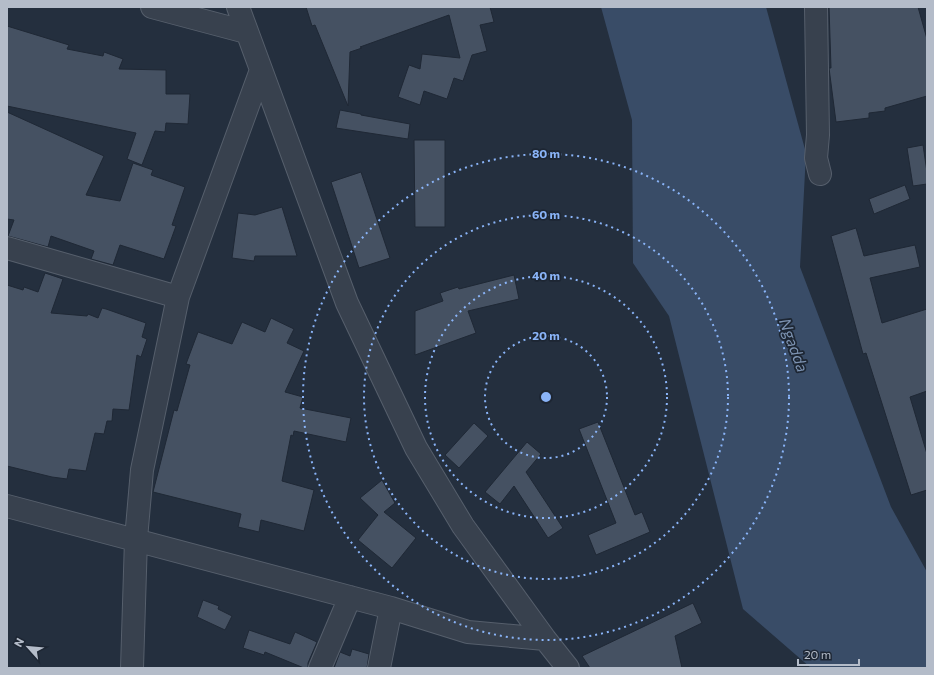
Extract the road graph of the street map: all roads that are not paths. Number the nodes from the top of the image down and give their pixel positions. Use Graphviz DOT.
graph roads {
  1 [pos="152,7"];
  2 [pos="238,7"];
  3 [pos="816,7"];
  4 [pos="246,32"];
  5 [pos="260,70"];
  6 [pos="820,174"];
  7 [pos="7,248"];
  8 [pos="178,297"];
  9 [pos="7,506"];
  10 [pos="136,539"];
  11 [pos="350,597"];
  12 [pos="391,608"];
  13 [pos="545,639"];
  14 [pos="132,668"];
  15 [pos="320,668"];
  16 [pos="379,668"];
  17 [pos="568,668"];
  1 -- 4 [label="street"];
  2 -- 4 [label="street"];
  3 -- 6 [label="street"];
  4 -- 5 [label="street"];
  5 -- 8 [label="street"];
  5 -- 13 [label="street"];
  7 -- 8 [label="street"];
  8 -- 10 [label="street"];
  9 -- 10 [label="street"];
  10 -- 11 [label="street"];
  10 -- 14 [label="street"];
  11 -- 12 [label="street"];
  11 -- 15 [label="street"];
  12 -- 13 [label="street"];
  12 -- 16 [label="street"];
  13 -- 17 [label="street"];
}
